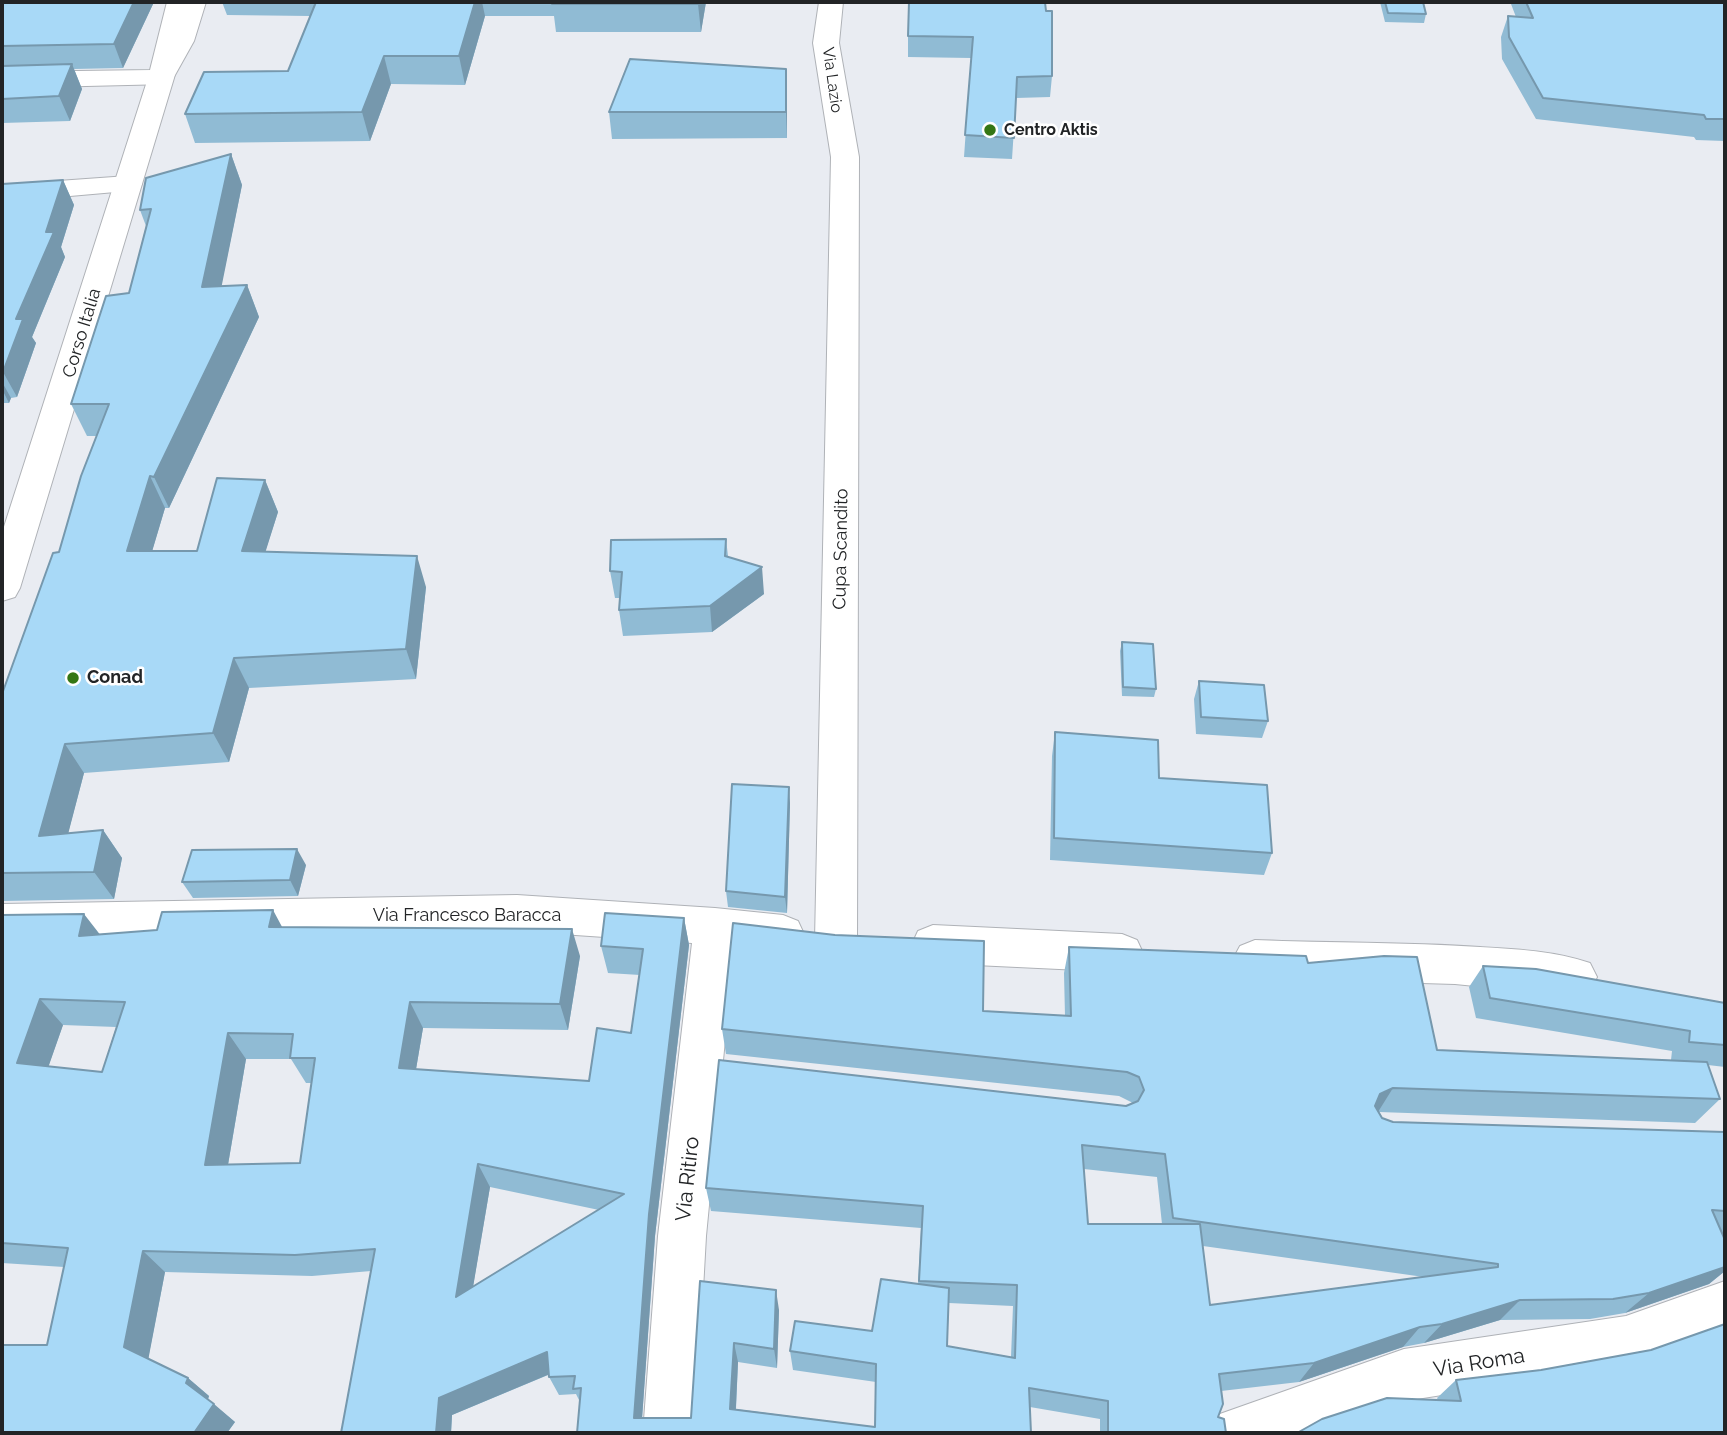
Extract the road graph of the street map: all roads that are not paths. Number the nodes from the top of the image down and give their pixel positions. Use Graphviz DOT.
graph roads {
  1 [pos="179,2"];
  2 [pos="194,2"];
  3 [pos="831,2"];
  4 [pos="161,78"];
  5 [pos="2,80"];
  6 [pos="845,157"];
  7 [pos="128,184"];
  8 [pos="2,194"];
  9 [pos="2,588"];
  10 [pos="2,922"];
  11 [pos="715,926"];
  12 [pos="868,941"];
  13 [pos="1162,955"];
  14 [pos="1217,957"];
  15 [pos="1617,985"];
  16 [pos="1725,1306"];
  17 [pos="668,1433"];
  18 [pos="1235,1433"];
  1 -- 4 [label="street, Corso Italia"];
  2 -- 4 [label="street, Corso Italia"];
  3 -- 6 [label="street, Via Lazio"];
  4 -- 5 [label="street"];
  4 -- 7 [label="street, Corso Italia"];
  6 -- 12 [label="street, Cupa Scandito"];
  7 -- 8 [label="street"];
  7 -- 9 [label="street, Corso Italia"];
  10 -- 11 [label="street, Via Francesco Baracca"];
  11 -- 12 [label="street, Via Francesco Baracca"];
  11 -- 17 [label="street, Via Ritiro"];
  12 -- 13 [label="street, Via Francesco Baracca"];
  14 -- 15 [label="street"];
  16 -- 18 [label="street, Via Roma"];
}
